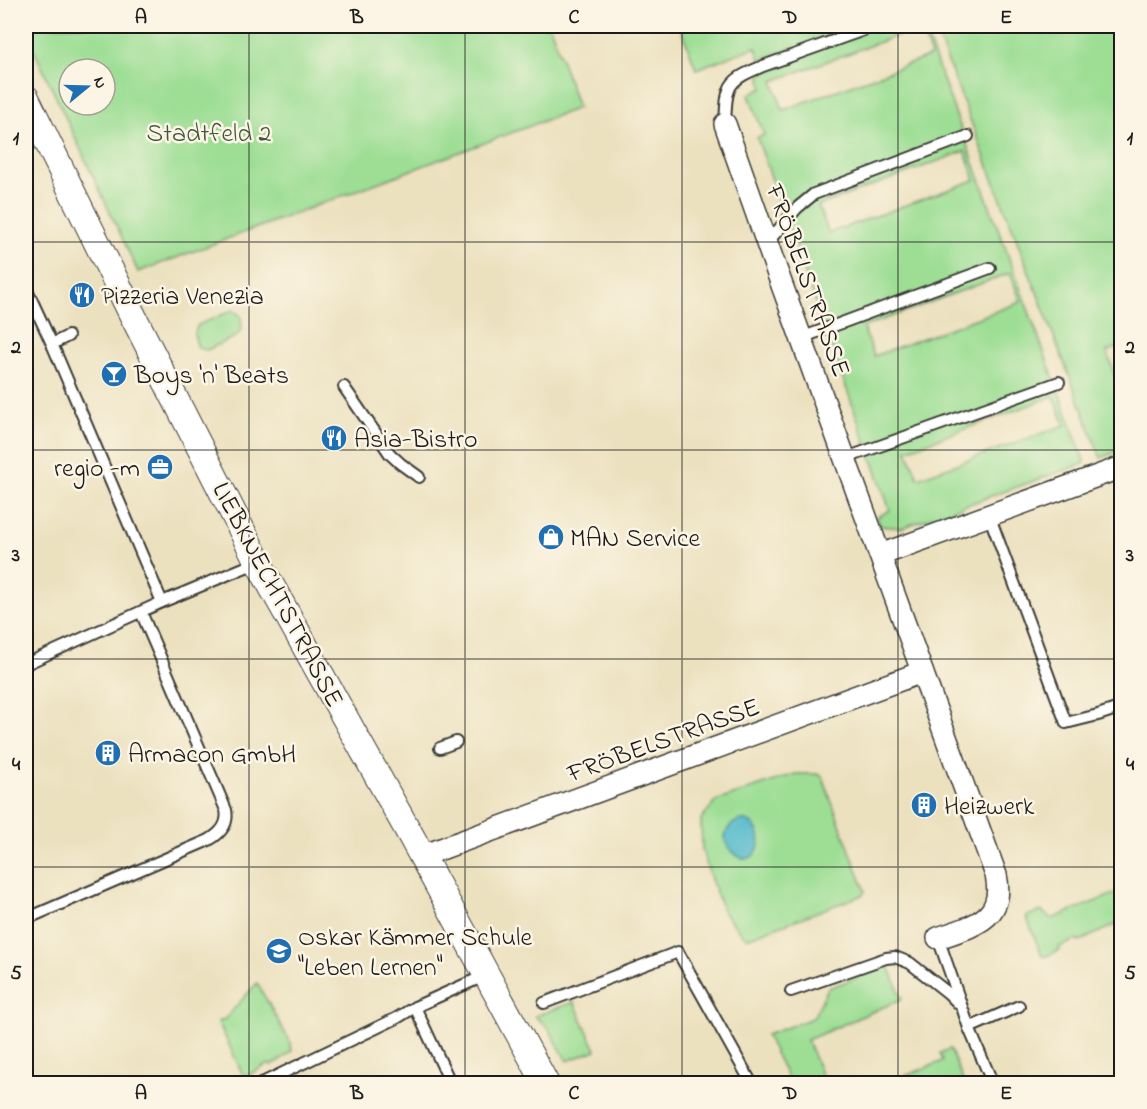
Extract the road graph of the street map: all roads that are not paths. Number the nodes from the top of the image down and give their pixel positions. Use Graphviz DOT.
graph roads {
  1 [pos="875,26"];
  2 [pos="26,98"];
  3 [pos="725,123"];
  4 [pos="969,135"];
  5 [pos="767,243"];
  6 [pos="990,268"];
  7 [pos="26,288"];
  8 [pos="68,336"];
  9 [pos="801,338"];
  10 [pos="52,344"];
  11 [pos="1059,382"];
  12 [pos="344,387"];
  13 [pos="846,458"];
  14 [pos="1122,467"];
  15 [pos="419,477"];
  16 [pos="989,515"];
  17 [pos="880,555"];
  18 [pos="258,562"];
  19 [pos="162,603"];
  20 [pos="141,612"];
  21 [pos="26,664"];
  22 [pos="922,672"];
  23 [pos="1122,707"];
  24 [pos="456,742"];
  25 [pos="440,748"];
  26 [pos="422,856"];
  27 [pos="26,919"];
  28 [pos="938,938"];
  29 [pos="487,974"];
  30 [pos="791,991"];
  31 [pos="544,1003"];
  32 [pos="1019,1006"];
  33 [pos="415,1007"];
  34 [pos="962,1007"];
  35 [pos="969,1028"];
  36 [pos="260,1083"];
  37 [pos="451,1083"];
  38 [pos="546,1083"];
  39 [pos="752,1083"];
  40 [pos="993,1083"];
  1 -- 3 [label="lane"];
  2 -- 18 [label="street, LIEBKNECHTSTRASSE"];
  3 -- 5 [label="street, FRÖBELSTRASSE"];
  4 -- 5 [label="lane"];
  5 -- 9 [label="street, FRÖBELSTRASSE"];
  6 -- 9 [label="lane"];
  7 -- 10 [label="lane"];
  8 -- 10 [label="lane"];
  9 -- 13 [label="street, FRÖBELSTRASSE"];
  10 -- 19 [label="lane"];
  11 -- 13 [label="lane"];
  12 -- 15 [label="lane"];
  13 -- 17 [label="street, FRÖBELSTRASSE"];
  14 -- 16 [label="street"];
  16 -- 17 [label="street"];
  16 -- 23 [label="lane"];
  17 -- 22 [label="street, FRÖBELSTRASSE"];
  18 -- 19 [label="lane"];
  18 -- 26 [label="street, LIEBKNECHTSTRASSE"];
  19 -- 20 [label="lane"];
  20 -- 21 [label="lane"];
  20 -- 27 [label="lane"];
  22 -- 26 [label="street, FRÖBELSTRASSE"];
  22 -- 28 [label="street, FRÖBELSTRASSE"];
  24 -- 25 [label="lane"];
  26 -- 29 [label="street, LIEBKNECHTSTRASSE"];
  28 -- 34 [label="lane"];
  29 -- 33 [label="lane"];
  29 -- 38 [label="street, LIEBKNECHTSTRASSE"];
  30 -- 34 [label="lane"];
  31 -- 39 [label="lane"];
  32 -- 35 [label="lane"];
  33 -- 36 [label="lane"];
  33 -- 37 [label="lane"];
  34 -- 35 [label="lane"];
  35 -- 40 [label="lane"];
}
